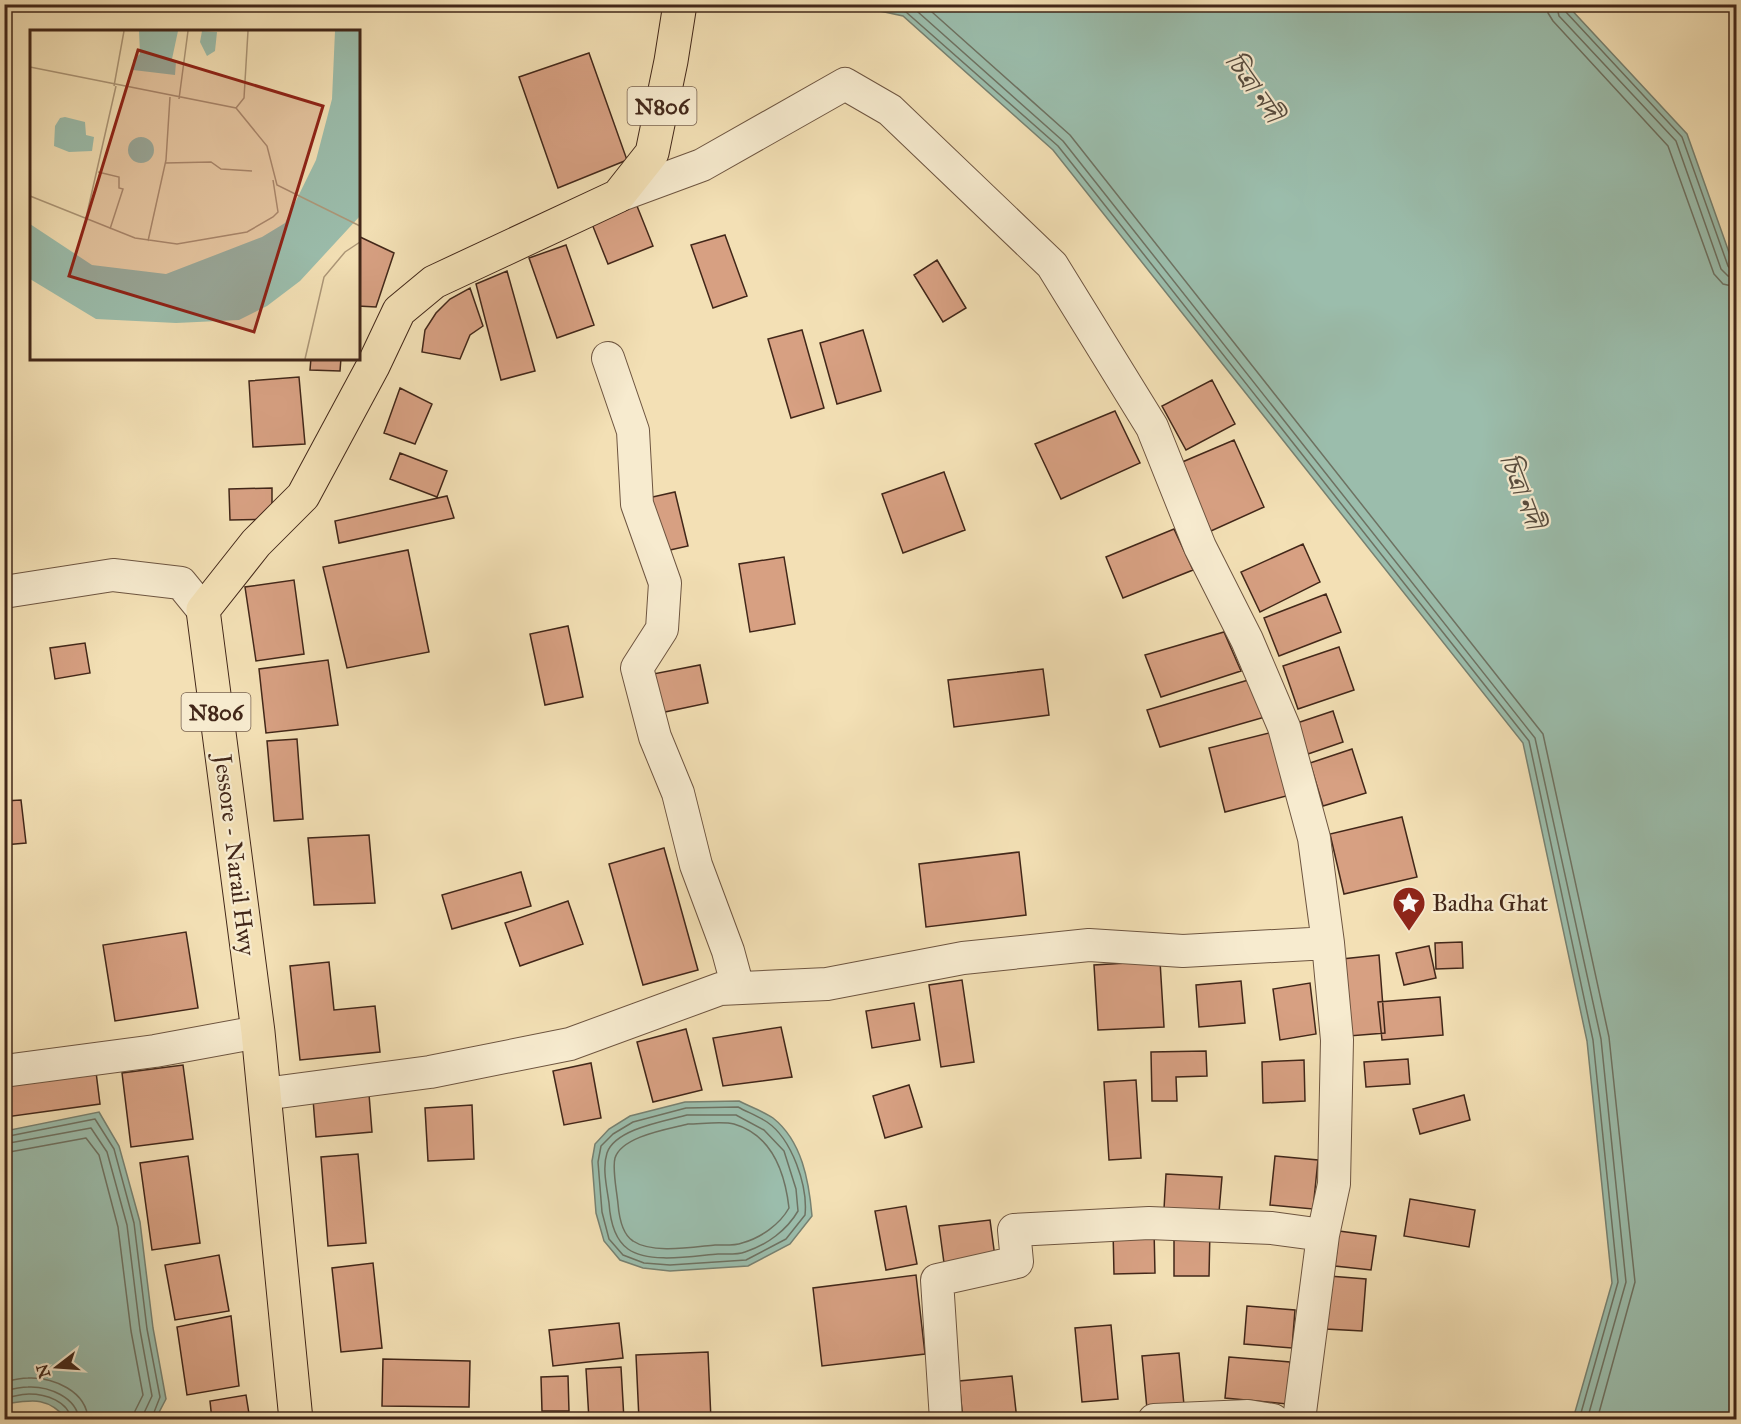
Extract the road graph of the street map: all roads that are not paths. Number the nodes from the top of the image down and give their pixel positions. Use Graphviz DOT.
graph roads {
  1 [pos="680,4"];
  2 [pos="618,196"];
  3 [pos="608,358"];
  4 [pos="4,592"];
  5 [pos="203,610"];
  6 [pos="1328,943"];
  7 [pos="738,988"];
  8 [pos="258,1032"];
  9 [pos="4,1071"];
  10 [pos="264,1094"];
  11 [pos="1323,1235"];
  12 [pos="296,1419"];
  13 [pos="945,1419"];
  14 [pos="1154,1419"];
  15 [pos="1273,1419"];
  16 [pos="1299,1419"];
  1 -- 2 [label="highway, N806"];
  2 -- 5 [label="highway, N806"];
  2 -- 6 [label="street"];
  3 -- 7 [label="street"];
  4 -- 5 [label="street"];
  5 -- 8 [label="highway, Jessore - Narail Hwy / N806"];
  6 -- 7 [label="street"];
  6 -- 11 [label="street"];
  7 -- 10 [label="street"];
  8 -- 9 [label="street"];
  8 -- 10 [label="highway, Jessore - Narail Hwy / N806"];
  10 -- 12 [label="highway, Jessore - Narail Hwy / N806"];
  11 -- 13 [label="street"];
  11 -- 16 [label="street"];
  14 -- 15 [label="street"];
}
